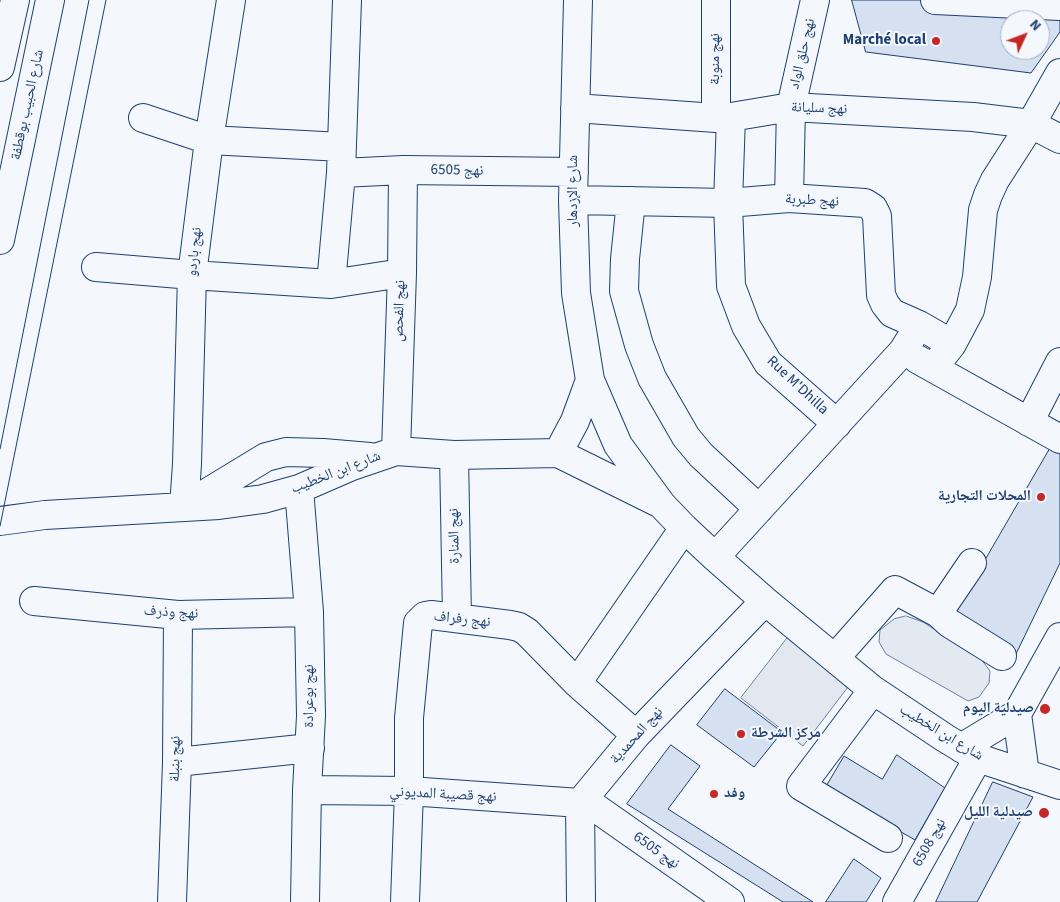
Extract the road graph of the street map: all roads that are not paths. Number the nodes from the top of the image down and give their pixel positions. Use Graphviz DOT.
graph roads {
  1 [pos="15,0"];
  2 [pos="50,0"];
  3 [pos="231,0"];
  4 [pos="347,0"];
  5 [pos="578,0"];
  6 [pos="716,0"];
  7 [pos="815,0"];
  8 [pos="935,0"];
  9 [pos="1060,6"];
  10 [pos="0,67"];
  11 [pos="1060,73"];
  12 [pos="791,107"];
  13 [pos="575,108"];
  14 [pos="143,118"];
  15 [pos="723,118"];
  16 [pos="1032,124"];
  17 [pos="1060,139"];
  18 [pos="209,140"];
  19 [pos="341,160"];
  20 [pos="403,170"];
  21 [pos="574,172"];
  22 [pos="789,198"];
  23 [pos="573,200"];
  24 [pos="631,201"];
  25 [pos="728,203"];
  26 [pos="0,240"];
  27 [pos="96,266"];
  28 [pos="402,273"];
  29 [pos="192,275"];
  30 [pos="331,284"];
  31 [pos="918,325"];
  32 [pos="952,344"];
  33 [pos="903,351"];
  34 [pos="1060,362"];
  35 [pos="934,368"];
  36 [pos="590,380"];
  37 [pos="1029,422"];
  38 [pos="837,424"];
  39 [pos="1060,440"];
  40 [pos="618,445"];
  41 [pos="558,453"];
  42 [pos="386,454"];
  43 [pos="454,455"];
  44 [pos="299,489"];
  45 [pos="662,505"];
  46 [pos="184,507"];
  47 [pos="760,509"];
  48 [pos="0,521"];
  49 [pos="684,528"];
  50 [pos="715,558"];
  51 [pos="972,563"];
  52 [pos="34,601"];
  53 [pos="765,601"];
  54 [pos="309,612"];
  55 [pos="938,613"];
  56 [pos="178,615"];
  57 [pos="457,618"];
  58 [pos="1060,637"];
  59 [pos="1002,656"];
  60 [pos="835,658"];
  61 [pos="577,683"];
  62 [pos="873,690"];
  63 [pos="1017,714"];
  64 [pos="636,735"];
  65 [pos="310,748"];
  66 [pos="969,753"];
  67 [pos="177,762"];
  68 [pos="1026,774"];
  69 [pos="1060,785"];
  70 [pos="307,790"];
  71 [pos="409,792"];
  72 [pos="581,801"];
  73 [pos="888,838"];
  74 [pos="902,900"];
  75 [pos="172,902"];
  76 [pos="305,902"];
  77 [pos="405,902"];
  78 [pos="582,902"];
  79 [pos="730,902"];
  1 -- 10 [label="street"];
  2 -- 26 [label="street, شارع الحبيب بوقطفة"];
  3 -- 18 [label="street, نهج باردو"];
  4 -- 19 [label="street"];
  5 -- 13 [label="street, شارع الإزدهار"];
  6 -- 15 [label="street, نهج منوبة"];
  7 -- 12 [label="street, نهج حلق الواد"];
  8 -- 9 [label="street"];
  11 -- 16 [label="street"];
  12 -- 15 [label="street, نهج سليانة"];
  12 -- 16 [label="street, نهج سليانة"];
  12 -- 22 [label="street, نهج حلق الواد"];
  13 -- 15 [label="street, نهج سليانة"];
  13 -- 21 [label="street, شارع الإزدهار"];
  14 -- 18 [label="street, نهج 6505"];
  15 -- 25 [label="street, نهج منوبة"];
  16 -- 17 [label="street, نهج سليانة"];
  16 -- 32 [label="street"];
  18 -- 19 [label="street, نهج 6505"];
  18 -- 29 [label="street, نهج باردو"];
  19 -- 20 [label="street, نهج 6505"];
  19 -- 30 [label="street"];
  20 -- 21 [label="street, نهج 6505"];
  20 -- 28 [label="street, نهج الفحص"];
  21 -- 23 [label="street, شارع الإزدهار"];
  22 -- 25 [label="street, نهج طبربة"];
  22 -- 31 [label="street, نهج طبربة"];
  23 -- 24 [label="street, نهج طبربة"];
  23 -- 36 [label="street, شارع الإزدهار"];
  24 -- 25 [label="street, نهج طبربة"];
  24 -- 47 [label="street"];
  25 -- 38 [label="street, Rue M'Dhilla"];
  27 -- 29 [label="street"];
  28 -- 30 [label="street"];
  28 -- 42 [label="street, نهج الفحص"];
  29 -- 30 [label="street"];
  29 -- 46 [label="street, نهج باردو"];
  31 -- 32 [label="street, نهج طبربة"];
  31 -- 33 [label="street"];
  32 -- 35 [label="street"];
  33 -- 35 [label="street"];
  33 -- 38 [label="street"];
  34 -- 37 [label="street"];
  35 -- 37 [label="street"];
  36 -- 40 [label="street, شارع الإزدهار"];
  36 -- 41 [label="street, شارع الإزدهار"];
  37 -- 39 [label="street"];
  38 -- 47 [label="street"];
  40 -- 45 [label="street, شارع ابن الخطيب"];
  41 -- 43 [label="street, شارع ابن الخطيب"];
  41 -- 45 [label="street, شارع ابن الخطيب"];
  42 -- 43 [label="street, شارع ابن الخطيب"];
  42 -- 44 [label="street, شارع ابن الخطيب"];
  42 -- 46 [label="street"];
  43 -- 57 [label="street, نهج المنارة"];
  44 -- 46 [label="street, شارع ابن الخطيب"];
  44 -- 54 [label="street, نهج بوعرادة"];
  45 -- 49 [label="street, شارع ابن الخطيب"];
  46 -- 48 [label="street, شارع ابن الخطيب"];
  47 -- 50 [label="street"];
  49 -- 50 [label="street, شارع ابن الخطيب"];
  49 -- 61 [label="street"];
  50 -- 53 [label="street, شارع ابن الخطيب"];
  51 -- 55 [label="street"];
  52 -- 56 [label="street, نهج وذرف"];
  53 -- 60 [label="street, شارع ابن الخطيب"];
  53 -- 64 [label="street, نهج المحمدية"];
  54 -- 56 [label="street, نهج وذرف"];
  54 -- 65 [label="street, نهج بوعرادة"];
  55 -- 59 [label="street"];
  55 -- 60 [label="street"];
  56 -- 67 [label="street, نهج بنبلة"];
  57 -- 61 [label="street, نهج رفراف"];
  57 -- 71 [label="street, نهج رفراف"];
  58 -- 63 [label="street"];
  60 -- 62 [label="street, شارع ابن الخطيب"];
  61 -- 64 [label="street, نهج رفراف"];
  62 -- 66 [label="street, شارع ابن الخطيب"];
  62 -- 73 [label="street"];
  63 -- 66 [label="street"];
  63 -- 68 [label="street"];
  64 -- 72 [label="street, نهج المحمدية"];
  65 -- 67 [label="street"];
  65 -- 70 [label="street, نهج بوعرادة"];
  66 -- 68 [label="street, شارع ابن الخطيب"];
  66 -- 74 [label="street, نهج 6508"];
  67 -- 75 [label="street, نهج بنبلة"];
  68 -- 69 [label="street, شارع ابن الخطيب"];
  70 -- 71 [label="street, نهج قصيبة المديوني"];
  70 -- 76 [label="street, نهج بوعرادة"];
  71 -- 72 [label="street, نهج قصيبة المديوني"];
  71 -- 77 [label="street, نهج رفراف"];
  72 -- 78 [label="street"];
  72 -- 79 [label="street, نهج 6505"];
}
